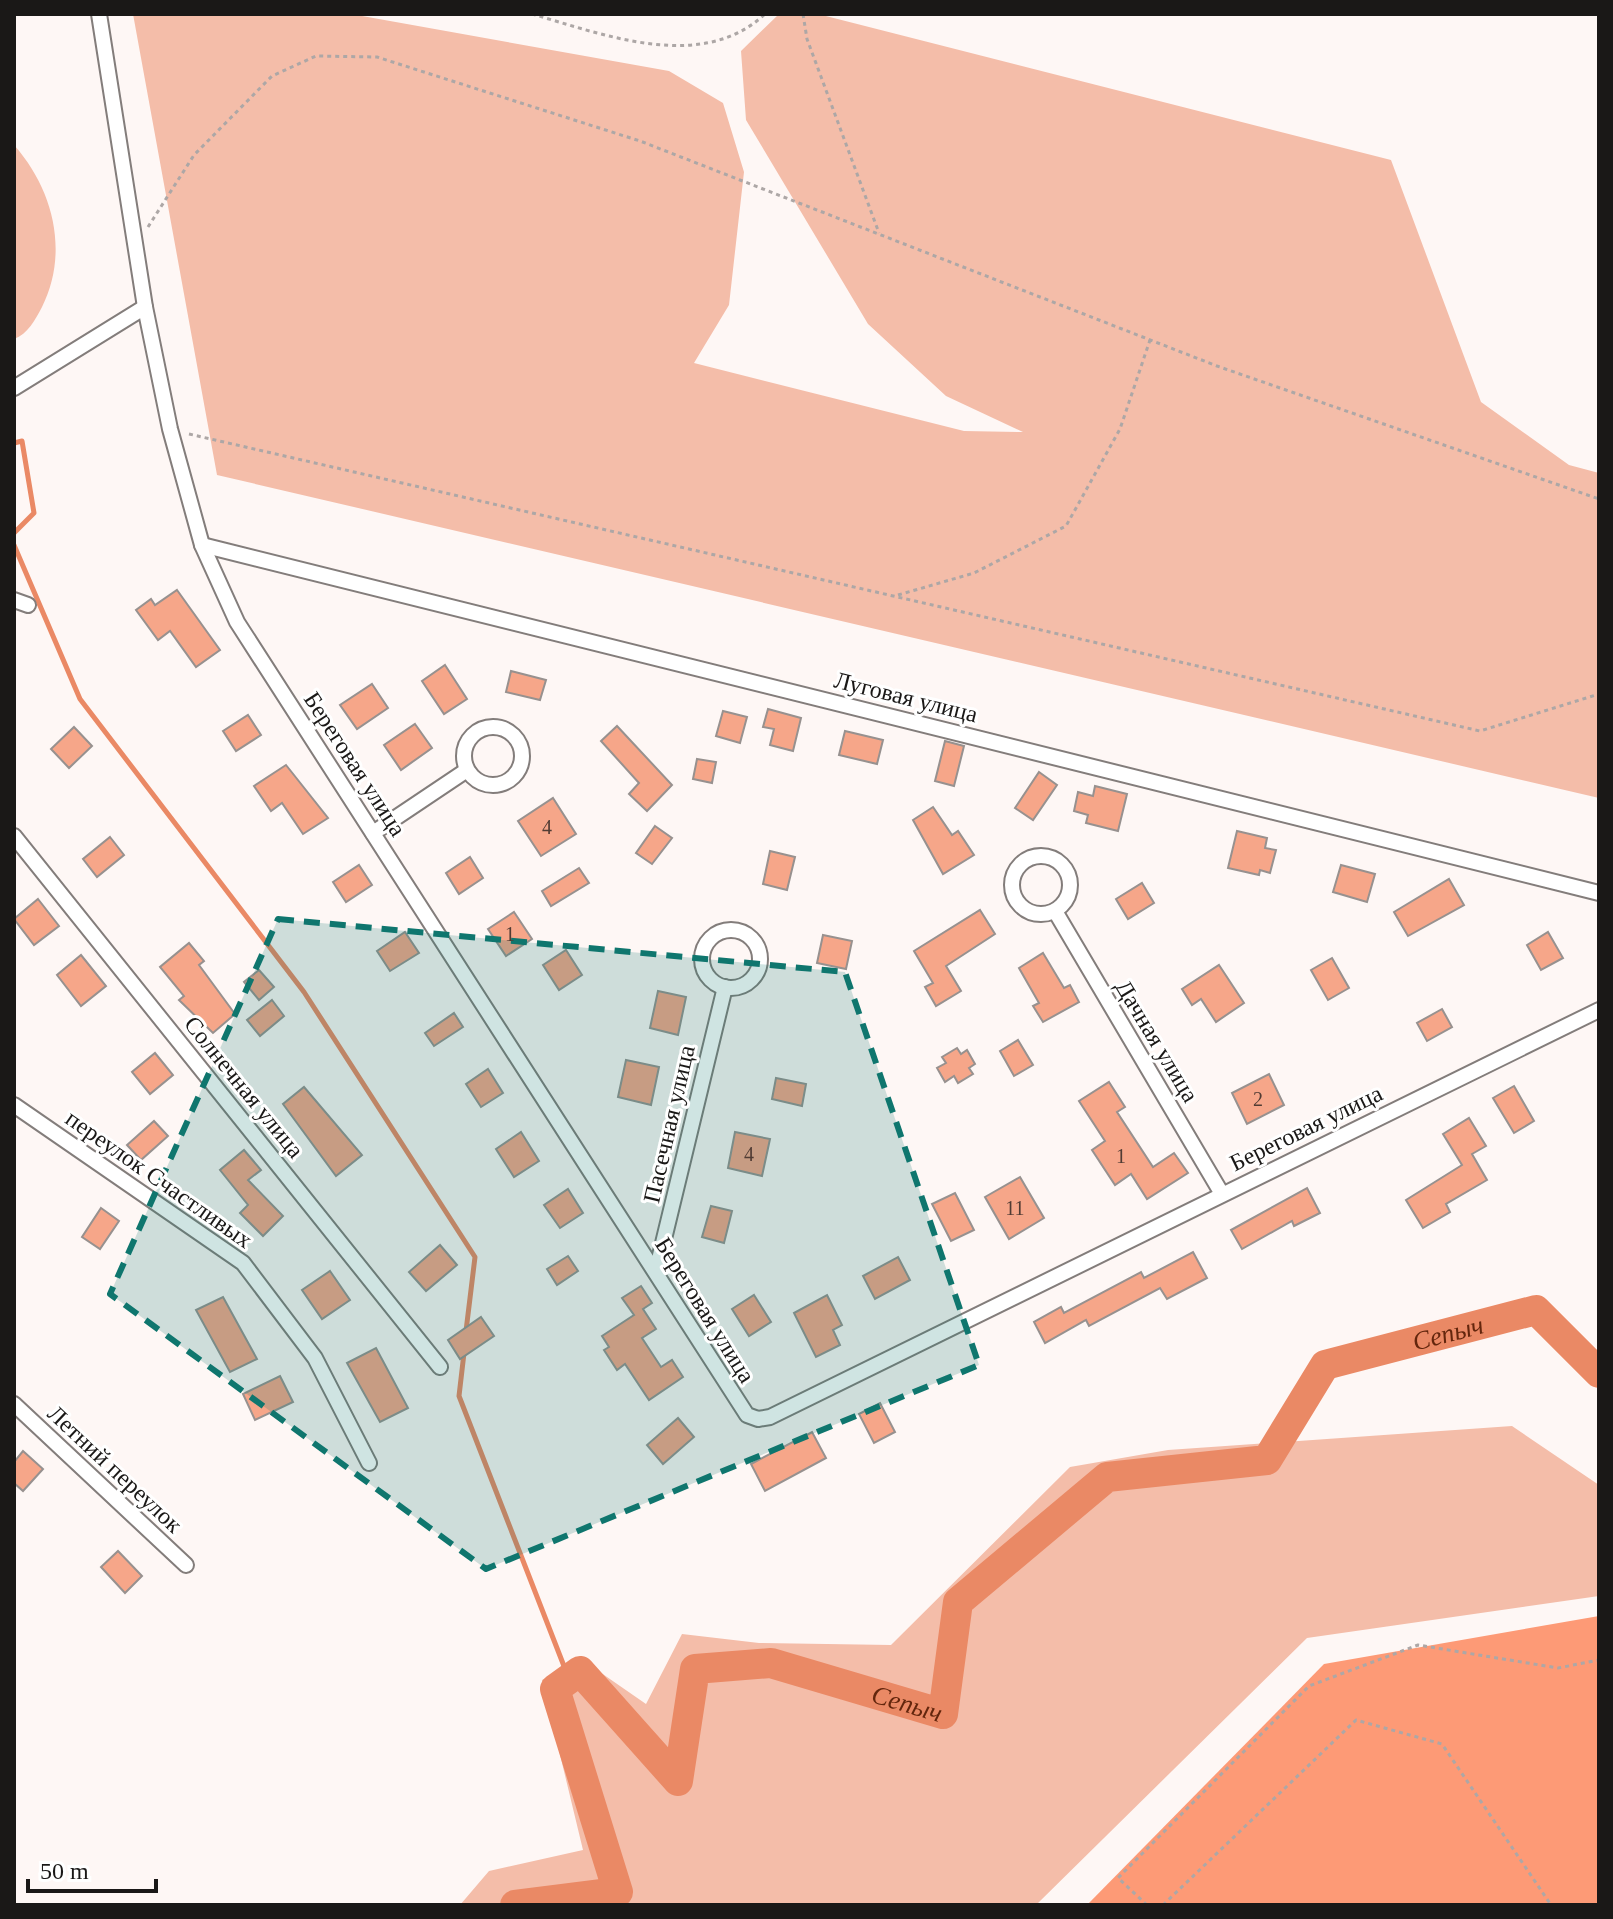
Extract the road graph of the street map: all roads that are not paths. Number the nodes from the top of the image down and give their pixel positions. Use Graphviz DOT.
graph roads {
  1 [pos="99,14"];
  2 [pos="145,307"];
  3 [pos="14,388"];
  4 [pos="202,545"];
  5 [pos="467,770"];
  6 [pos="373,833"];
  7 [pos="14,836"];
  8 [pos="1599,893"];
  9 [pos="1055,911"];
  10 [pos="725,987"];
  11 [pos="1599,1010"];
  12 [pos="14,1105"];
  13 [pos="1222,1194"];
  14 [pos="656,1272"];
  15 [pos="440,1367"];
  16 [pos="14,1404"];
  17 [pos="369,1463"];
  18 [pos="186,1565"];
  1 -- 2 [label="street, Береговая улица"];
  2 -- 3 [label="street"];
  2 -- 4 [label="street, Береговая улица"];
  4 -- 6 [label="street, Береговая улица"];
  4 -- 8 [label="street, Луговая улица"];
  5 -- 5 [label="street"];
  5 -- 6 [label="street"];
  6 -- 14 [label="street, Береговая улица"];
  7 -- 15 [label="street, Солнечная улица"];
  9 -- 9 [label="street"];
  9 -- 13 [label="street, Дачная улица"];
  10 -- 10 [label="street"];
  10 -- 14 [label="street, Пасечная улица"];
  11 -- 13 [label="street, Береговая улица"];
  12 -- 17 [label="street, переулок Счастливых"];
  13 -- 14 [label="street, Береговая улица"];
  16 -- 18 [label="street, Летний переулок"];
}
